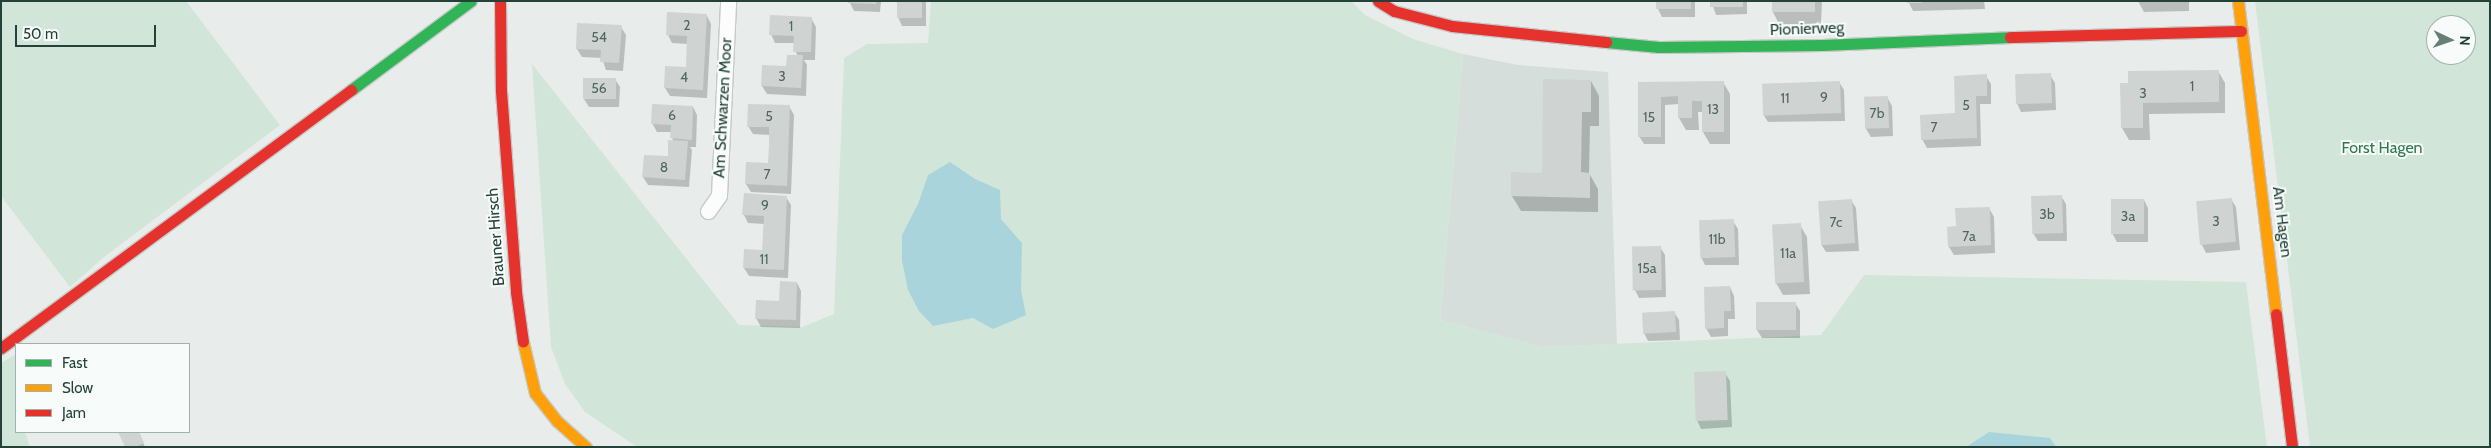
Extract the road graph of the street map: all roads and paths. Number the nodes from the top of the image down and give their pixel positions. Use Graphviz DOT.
graph roads {
  1 [pos="472,1"];
  2 [pos="500,1"];
  3 [pos="728,1"];
  4 [pos="1378,1"];
  5 [pos="2238,1"];
  6 [pos="2241,31"];
  7 [pos="708,211"];
  8 [pos="1,348"];
  9 [pos="586,447"];
  10 [pos="2292,447"];
  1 -- 8 [label="street"];
  2 -- 9 [label="street, Brauner Hirsch"];
  3 -- 7 [label="street, Am Schwarzen Moor"];
  4 -- 6 [label="street, Pionierweg"];
  5 -- 6 [label="street, Am Hagen"];
  6 -- 10 [label="street, Am Hagen"];
}
